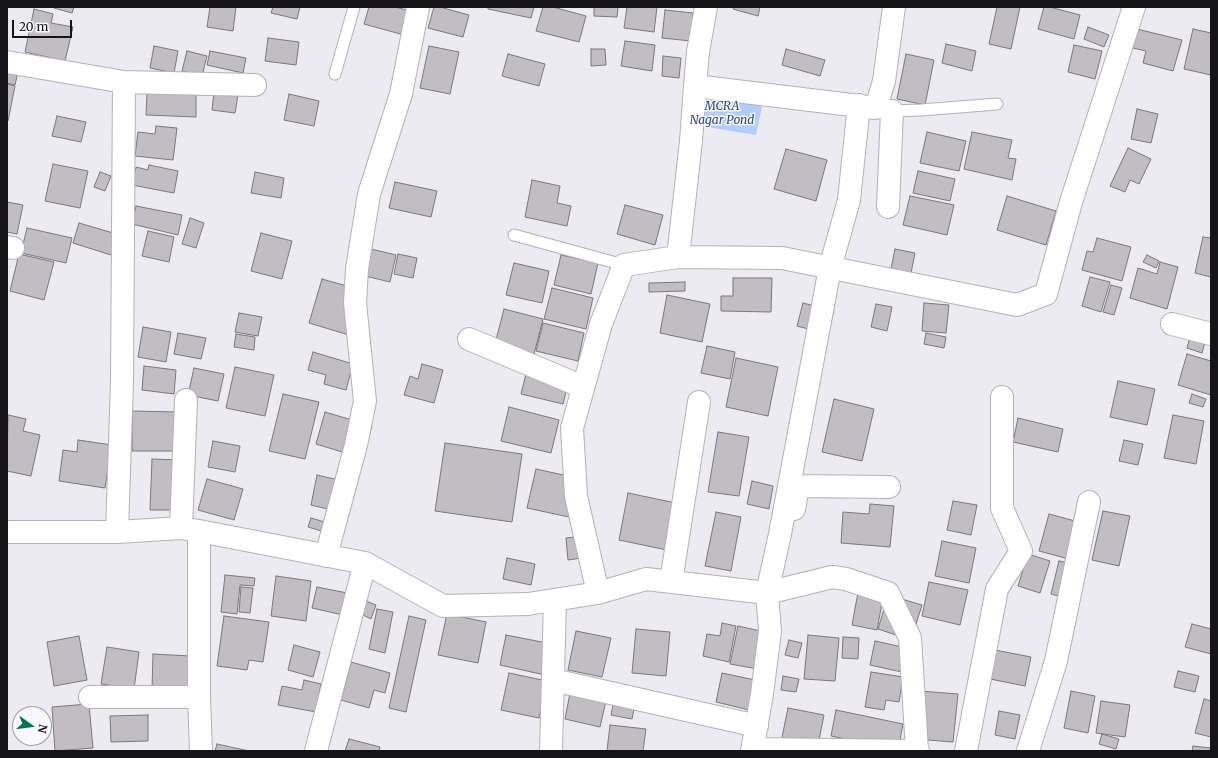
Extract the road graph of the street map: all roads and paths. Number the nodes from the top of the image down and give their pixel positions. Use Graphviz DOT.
graph roads {
  1 [pos="354,7"];
  2 [pos="418,7"];
  3 [pos="706,7"];
  4 [pos="894,7"];
  5 [pos="1134,7"];
  6 [pos="7,62"];
  7 [pos="335,74"];
  8 [pos="124,82"];
  9 [pos="255,85"];
  10 [pos="695,86"];
  11 [pos="997,104"];
  12 [pos="876,108"];
  13 [pos="888,207"];
  14 [pos="514,235"];
  15 [pos="678,257"];
  16 [pos="624,264"];
  17 [pos="830,268"];
  18 [pos="1172,324"];
  19 [pos="1211,334"];
  20 [pos="468,339"];
  21 [pos="583,387"];
  22 [pos="1002,396"];
  23 [pos="186,400"];
  24 [pos="699,402"];
  25 [pos="889,487"];
  26 [pos="1089,502"];
  27 [pos="695,509"];
  28 [pos="190,530"];
  29 [pos="7,532"];
  30 [pos="117,532"];
  31 [pos="326,556"];
  32 [pos="365,563"];
  33 [pos="677,582"];
  34 [pos="775,591"];
  35 [pos="598,593"];
  36 [pos="555,600"];
  37 [pos="562,682"];
  38 [pos="90,696"];
  39 [pos="199,697"];
  40 [pos="756,726"];
  41 [pos="752,750"];
  42 [pos="201,751"];
  43 [pos="316,751"];
  44 [pos="552,751"];
  45 [pos="918,751"];
  46 [pos="966,751"];
  47 [pos="1028,751"];
  1 -- 7 [label="lane"];
  2 -- 31 [label="street"];
  3 -- 10 [label="street"];
  4 -- 12 [label="street"];
  5 -- 17 [label="street"];
  6 -- 8 [label="street"];
  8 -- 9 [label="street"];
  8 -- 30 [label="street"];
  10 -- 12 [label="street"];
  10 -- 15 [label="street"];
  11 -- 12 [label="lane"];
  12 -- 13 [label="street"];
  12 -- 17 [label="street"];
  14 -- 16 [label="lane"];
  15 -- 16 [label="street"];
  15 -- 17 [label="street"];
  16 -- 21 [label="street"];
  17 -- 34 [label="street"];
  18 -- 19 [label="street"];
  20 -- 21 [label="street"];
  21 -- 35 [label="street"];
  22 -- 46 [label="street"];
  23 -- 28 [label="street"];
  24 -- 33 [label="street"];
  25 -- 34 [label="street"];
  26 -- 47 [label="street"];
  27 -- 33 [label="street"];
  28 -- 30 [label="street"];
  28 -- 31 [label="street"];
  28 -- 39 [label="street"];
  29 -- 30 [label="street"];
  31 -- 32 [label="street"];
  32 -- 36 [label="street"];
  32 -- 43 [label="street"];
  33 -- 34 [label="street"];
  33 -- 35 [label="street"];
  34 -- 40 [label="street"];
  34 -- 45 [label="street"];
  35 -- 36 [label="street"];
  36 -- 44 [label="street"];
  37 -- 40 [label="street"];
  38 -- 39 [label="street"];
  39 -- 42 [label="street"];
  40 -- 41 [label="street"];
  41 -- 45 [label="street"];
}
